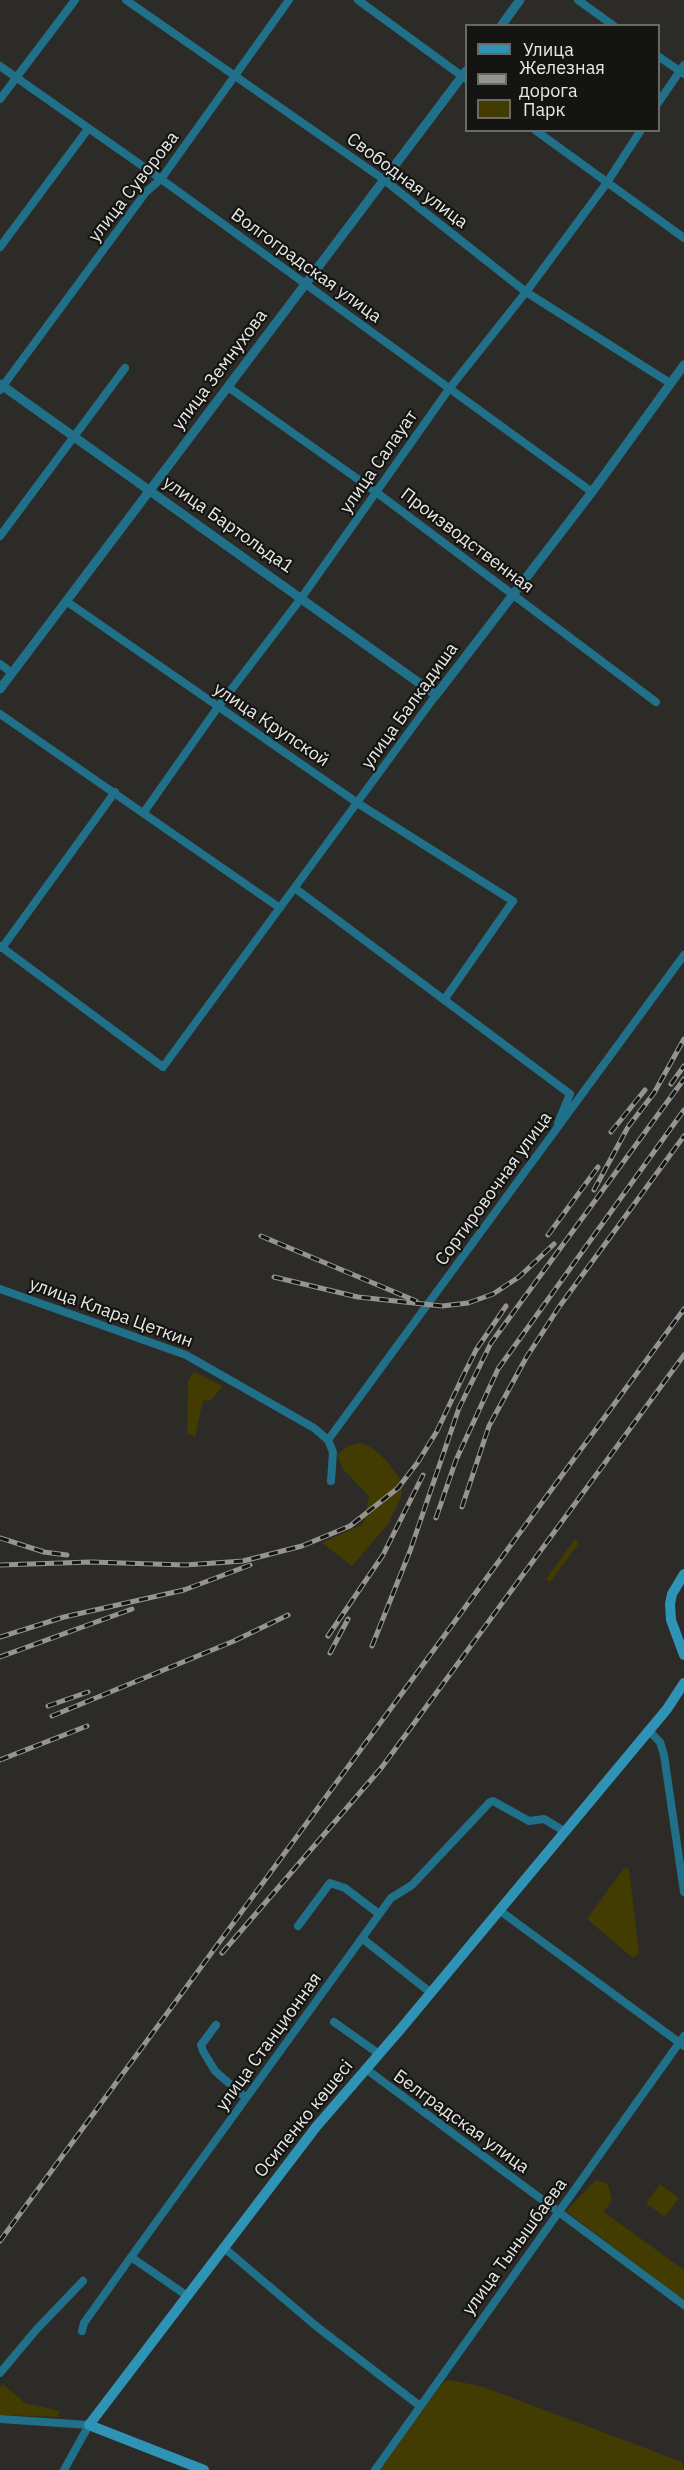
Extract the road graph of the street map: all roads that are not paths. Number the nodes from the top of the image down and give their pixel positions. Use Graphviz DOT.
graph roads {
  1 [pos="75,0"];
  2 [pos="126,0"];
  3 [pos="289,0"];
  4 [pos="358,0"];
  5 [pos="520,0"];
  6 [pos="578,0"];
  7 [pos="502,24"];
  8 [pos="611,24"];
  9 [pos="660,57"];
  10 [pos="0,66"];
  11 [pos="682,70"];
  12 [pos="236,75"];
  13 [pos="465,75"];
  14 [pos="16,78"];
  15 [pos="0,99"];
  16 [pos="660,100"];
  17 [pos="88,129"];
  18 [pos="538,132"];
  19 [pos="640,132"];
  20 [pos="161,179"];
  21 [pos="383,179"];
  22 [pos="606,184"];
  23 [pos="684,238"];
  24 [pos="0,247"];
  25 [pos="306,284"];
  26 [pos="526,292"];
  27 [pos="684,365"];
  28 [pos="125,368"];
  29 [pos="670,384"];
  30 [pos="1,387"];
  31 [pos="228,387"];
  32 [pos="449,389"];
  33 [pos="74,439"];
  34 [pos="150,490"];
  35 [pos="376,492"];
  36 [pos="592,492"];
  37 [pos="0,537"];
  38 [pos="515,595"];
  39 [pos="302,597"];
  40 [pos="66,601"];
  41 [pos="0,664"];
  42 [pos="12,673"];
  43 [pos="0,689"];
  44 [pos="436,695"];
  45 [pos="656,702"];
  46 [pos="218,707"];
  47 [pos="0,714"];
  48 [pos="115,792"];
  49 [pos="359,804"];
  50 [pos="144,812"];
  51 [pos="296,889"];
  52 [pos="280,908"];
  53 [pos="1,947"];
  54 [pos="684,955"];
  55 [pos="444,1000"];
  56 [pos="554,1134"];
  57 [pos="0,1289"];
  58 [pos="327,1440"];
  59 [pos="331,1481"];
  60 [pos="684,1574"];
  61 [pos="671,1620"];
  62 [pos="684,1634"];
  63 [pos="684,1655"];
  64 [pos="684,1683"];
  65 [pos="684,1700"];
  66 [pos="667,1709"];
  67 [pos="648,1730"];
  68 [pos="564,1831"];
  69 [pos="684,1892"];
  70 [pos="499,1910"];
  71 [pos="379,1914"];
  72 [pos="298,1926"];
  73 [pos="363,1939"];
  74 [pos="431,1993"];
  75 [pos="334,2022"];
  76 [pos="216,2025"];
  77 [pos="682,2041"];
  78 [pos="379,2054"];
  79 [pos="366,2070"];
  80 [pos="246,2098"];
  81 [pos="559,2212"];
  82 [pos="223,2247"];
  83 [pos="131,2257"];
  84 [pos="83,2281"];
  85 [pos="186,2295"];
  86 [pos="684,2305"];
  87 [pos="82,2331"];
  88 [pos="0,2373"];
  89 [pos="420,2406"];
  90 [pos="0,2419"];
  91 [pos="89,2425"];
  92 [pos="64,2470"];
  93 [pos="204,2470"];
  94 [pos="375,2470"];
  1 -- 14 [label="street"];
  2 -- 12 [label="street, Свободная улица"];
  3 -- 12 [label="street, улица Суворова"];
  4 -- 13 [label="street"];
  5 -- 7 [label="street"];
  6 -- 8 [label="street"];
  9 -- 11 [label="street"];
  10 -- 14 [label="street, Волгоградская улица"];
  11 -- 16 [label="street"];
  12 -- 20 [label="street, улица Суворова"];
  12 -- 21 [label="street, Свободная улица"];
  13 -- 21 [label="street, улица Земнухова"];
  14 -- 15 [label="street"];
  14 -- 17 [label="street, Волгоградская улица"];
  17 -- 20 [label="street, Волгоградская улица"];
  17 -- 24 [label="street"];
  18 -- 22 [label="street"];
  19 -- 22 [label="street, улица Салауат"];
  20 -- 25 [label="street, Волгоградская улица"];
  20 -- 30 [label="street, улица Суворова"];
  21 -- 25 [label="street, улица Земнухова"];
  21 -- 26 [label="street, Свободная улица"];
  22 -- 23 [label="street"];
  22 -- 26 [label="street, улица Салауат"];
  25 -- 31 [label="street, улица Земнухова"];
  25 -- 32 [label="street, Волгоградская улица"];
  26 -- 29 [label="street, Свободная улица"];
  26 -- 32 [label="street, улица Салауат"];
  27 -- 29 [label="street, улица Балкадиша"];
  28 -- 33 [label="street"];
  29 -- 36 [label="street, улица Балкадиша"];
  30 -- 33 [label="street, улица Бартольда1"];
  31 -- 34 [label="street, улица Земнухова"];
  31 -- 35 [label="street, Производственная"];
  32 -- 35 [label="street, улица Салауат"];
  32 -- 36 [label="street, Волгоградская улица"];
  33 -- 34 [label="street, улица Бартольда1"];
  33 -- 37 [label="street"];
  34 -- 39 [label="street, улица Бартольда1"];
  34 -- 40 [label="street, улица Земнухова"];
  35 -- 38 [label="street, Производственная"];
  35 -- 39 [label="street, улица Салауат"];
  36 -- 38 [label="street, улица Балкадиша"];
  38 -- 44 [label="street, улица Балкадиша"];
  38 -- 45 [label="street, Производственная"];
  39 -- 44 [label="street, улица Бартольда1"];
  39 -- 46 [label="street, улица Салауат"];
  40 -- 42 [label="street, улица Земнухова"];
  40 -- 46 [label="street, улица Крупской"];
  41 -- 42 [label="street"];
  42 -- 43 [label="street, улица Земнухова"];
  44 -- 49 [label="street, улица Балкадиша"];
  46 -- 49 [label="street, улица Крупской"];
  46 -- 50 [label="street, улица Салауат"];
  47 -- 48 [label="street"];
  48 -- 50 [label="street"];
  48 -- 53 [label="street"];
  49 -- 51 [label="street, улица Балкадиша"];
  49 -- 55 [label="street, улица Крупской"];
  50 -- 52 [label="street"];
  51 -- 52 [label="street, улица Балкадиша"];
  51 -- 55 [label="street"];
  52 -- 53 [label="street, улица Балкадиша"];
  54 -- 56 [label="street, Сортировочная улица"];
  55 -- 56 [label="street"];
  56 -- 58 [label="street, Сортировочная улица"];
  57 -- 58 [label="street, улица Клара Цеткин"];
  58 -- 59 [label="street"];
  60 -- 61 [label="main road"];
  61 -- 62 [label="main road"];
  61 -- 63 [label="main road"];
  64 -- 66 [label="main road"];
  65 -- 66 [label="main road"];
  66 -- 67 [label="main road, Осипенко көшесі"];
  67 -- 68 [label="main road, Осипенко көшесі"];
  67 -- 69 [label="street"];
  68 -- 70 [label="main road, Осипенко көшесі"];
  68 -- 71 [label="street, улица Станционная"];
  70 -- 74 [label="main road, Осипенко көшесі"];
  70 -- 77 [label="street"];
  71 -- 72 [label="street"];
  71 -- 73 [label="street, улица Станционная"];
  73 -- 74 [label="street"];
  73 -- 80 [label="street, улица Станционная"];
  74 -- 78 [label="main road, Осипенко көшесі"];
  75 -- 78 [label="street"];
  76 -- 80 [label="street"];
  77 -- 81 [label="street, улица Тынышбаева"];
  78 -- 79 [label="main road, Осипенко көшесі"];
  79 -- 81 [label="street, Белградская улица"];
  79 -- 82 [label="main road, Осипенко көшесі"];
  80 -- 83 [label="street, улица Станционная"];
  81 -- 86 [label="street, Белградская улица"];
  81 -- 89 [label="street, улица Тынышбаева"];
  82 -- 85 [label="main road, Осипенко көшесі"];
  82 -- 89 [label="street"];
  83 -- 85 [label="street"];
  83 -- 87 [label="street, улица Станционная"];
  84 -- 88 [label="street"];
  85 -- 91 [label="main road, Осипенко көшесі"];
  89 -- 94 [label="street, улица Тынышбаева"];
  90 -- 91 [label="street"];
  91 -- 92 [label="street, Осипенко көшесі"];
  91 -- 93 [label="main road"];
}
